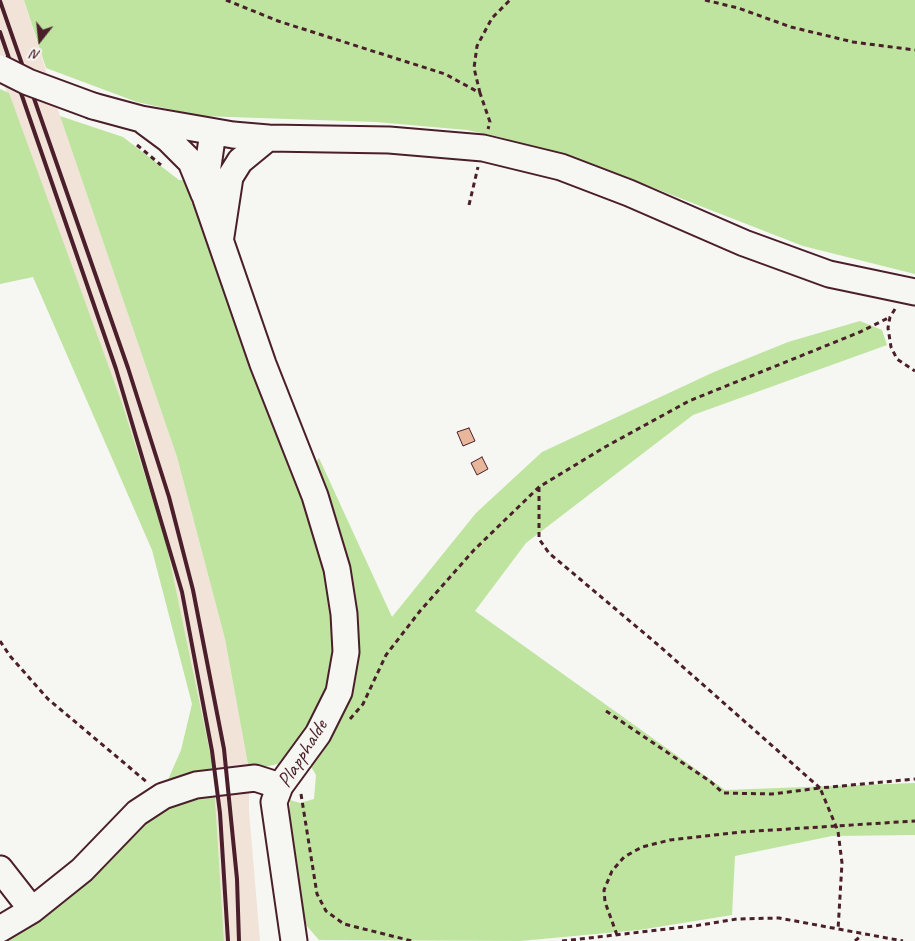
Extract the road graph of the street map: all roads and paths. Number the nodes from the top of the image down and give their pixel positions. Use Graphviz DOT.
graph roads {
  1 [pos="226,0"];
  2 [pos="510,0"];
  3 [pos="706,0"];
  4 [pos="915,50"];
  5 [pos="0,68"];
  6 [pos="480,93"];
  7 [pos="137,130"];
  8 [pos="213,132"];
  9 [pos="268,138"];
  10 [pos="483,148"];
  11 [pos="168,169"];
  12 [pos="230,177"];
  13 [pos="206,199"];
  14 [pos="469,205"];
  15 [pos="220,244"];
  16 [pos="915,292"];
  17 [pos="915,371"];
  18 [pos="540,488"];
  19 [pos="0,641"];
  20 [pos="606,711"];
  21 [pos="346,724"];
  22 [pos="915,779"];
  23 [pos="290,788"];
  24 [pos="820,788"];
  25 [pos="164,796"];
  26 [pos="915,821"];
  27 [pos="838,827"];
  28 [pos="0,869"];
  29 [pos="32,910"];
  30 [pos="0,929"];
  31 [pos="838,930"];
  32 [pos="863,934"];
  33 [pos="617,936"];
  34 [pos="294,941"];
  35 [pos="412,941"];
  36 [pos="562,941"];
  37 [pos="855,941"];
  38 [pos="903,941"];
  1 -- 6 [label="path"];
  2 -- 6 [label="path"];
  3 -- 4 [label="path"];
  5 -- 7 [label="street, bridge"];
  6 -- 10 [label="path"];
  7 -- 8 [label="street"];
  7 -- 11 [label="path"];
  7 -- 13 [label="street"];
  8 -- 9 [label="street"];
  8 -- 12 [label="street"];
  8 -- 13 [label="street"];
  9 -- 10 [label="street"];
  9 -- 12 [label="street"];
  10 -- 14 [label="path"];
  10 -- 16 [label="street"];
  12 -- 15 [label="street"];
  13 -- 15 [label="street, Plapphalde"];
  15 -- 23 [label="street, Plapphalde"];
  17 -- 18 [label="path"];
  18 -- 21 [label="path"];
  18 -- 24 [label="path"];
  19 -- 25 [label="path"];
  20 -- 24 [label="path"];
  22 -- 24 [label="path"];
  23 -- 25 [label="street"];
  23 -- 34 [label="street, Plapphalde"];
  23 -- 35 [label="path"];
  24 -- 27 [label="path"];
  25 -- 29 [label="street"];
  26 -- 27 [label="path"];
  27 -- 31 [label="path"];
  27 -- 33 [label="path"];
  28 -- 29 [label="street"];
  29 -- 30 [label="street"];
  31 -- 32 [label="path"];
  31 -- 33 [label="path"];
  32 -- 37 [label="path"];
  32 -- 38 [label="path"];
  33 -- 36 [label="path"];
}
